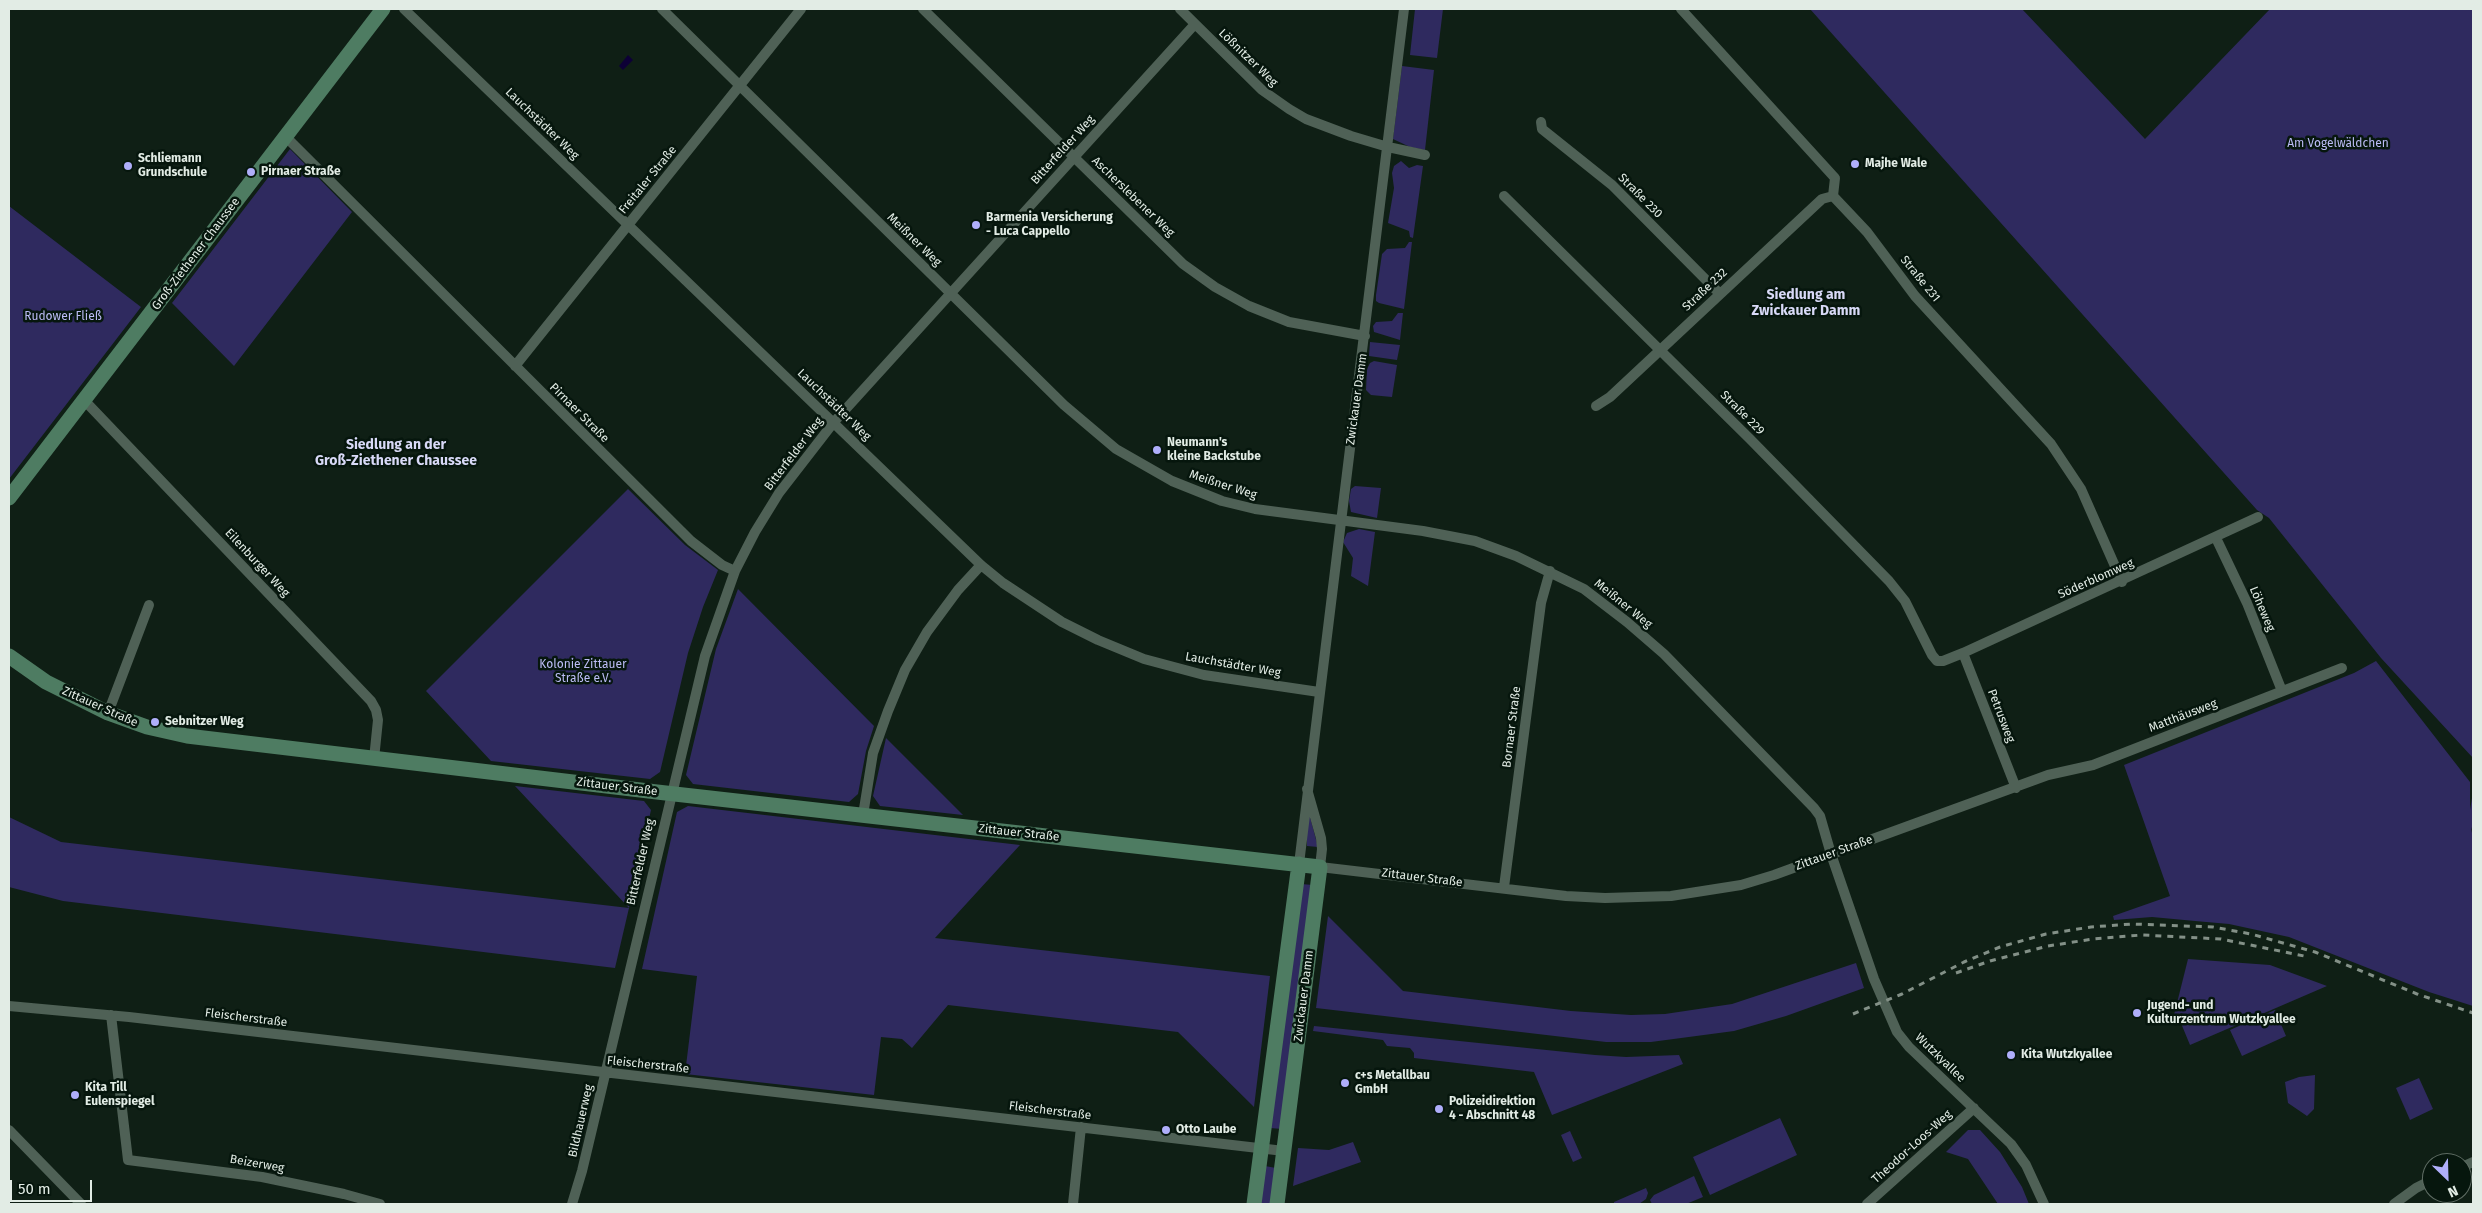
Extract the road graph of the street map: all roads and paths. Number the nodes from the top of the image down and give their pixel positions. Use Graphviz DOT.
graph roads {
  1 [pos="383,9"];
  2 [pos="404,9"];
  3 [pos="662,9"];
  4 [pos="801,9"];
  5 [pos="923,9"];
  6 [pos="1180,9"];
  7 [pos="1404,9"];
  8 [pos="1681,9"];
  9 [pos="1195,24"];
  10 [pos="739,87"];
  11 [pos="1541,122"];
  12 [pos="286,137"];
  13 [pos="1388,148"];
  14 [pos="1425,155"];
  15 [pos="1073,156"];
  16 [pos="1504,196"];
  17 [pos="1833,196"];
  18 [pos="629,224"];
  19 [pos="1719,293"];
  20 [pos="951,294"];
  21 [pos="1366,336"];
  22 [pos="1659,350"];
  23 [pos="515,366"];
  24 [pos="84,400"];
  25 [pos="1596,406"];
  26 [pos="834,422"];
  27 [pos="9,498"];
  28 [pos="2258,518"];
  29 [pos="1341,520"];
  30 [pos="2216,538"];
  31 [pos="981,566"];
  32 [pos="1550,571"];
  33 [pos="735,572"];
  34 [pos="2122,582"];
  35 [pos="149,606"];
  36 [pos="1963,653"];
  37 [pos="9,656"];
  38 [pos="1943,661"];
  39 [pos="2342,668"];
  40 [pos="2282,691"];
  41 [pos="1319,692"];
  42 [pos="108,713"];
  43 [pos="374,759"];
  44 [pos="2032,781"];
  45 [pos="2016,788"];
  46 [pos="1307,789"];
  47 [pos="670,793"];
  48 [pos="863,815"];
  49 [pos="1830,854"];
  50 [pos="1299,864"];
  51 [pos="1320,867"];
  52 [pos="1504,887"];
  53 [pos="639,926"];
  54 [pos="9,1006"];
  55 [pos="111,1015"];
  56 [pos="605,1072"];
  57 [pos="1974,1108"];
  58 [pos="1081,1127"];
  59 [pos="9,1130"];
  60 [pos="1262,1148"];
  61 [pos="1284,1151"];
  62 [pos="2422,1185"];
  63 [pos="81,1204"];
  64 [pos="380,1204"];
  65 [pos="574,1204"];
  66 [pos="1073,1204"];
  67 [pos="1254,1204"];
  68 [pos="1277,1204"];
  69 [pos="1867,1204"];
  70 [pos="2044,1204"];
  71 [pos="2394,1204"];
  1 -- 12 [label="street, Groß-Ziethener Chaussee"];
  2 -- 18 [label="street, Lauchstädter Weg"];
  3 -- 10 [label="street, Meißner Weg"];
  4 -- 10 [label="street, Freitaler Straße"];
  5 -- 15 [label="street, Ascherslebener Weg"];
  6 -- 9 [label="street, Lößnitzer Weg"];
  7 -- 13 [label="street, Zwickauer Damm"];
  8 -- 17 [label="street"];
  9 -- 13 [label="street, Lößnitzer Weg"];
  9 -- 15 [label="street, Bitterfelder Weg"];
  10 -- 18 [label="street, Freitaler Straße"];
  10 -- 20 [label="street, Meißner Weg"];
  11 -- 19 [label="street, Straße 230"];
  12 -- 23 [label="street, Pirnaer Straße"];
  12 -- 24 [label="street, Groß-Ziethener Chaussee"];
  13 -- 14 [label="street"];
  13 -- 21 [label="street, Zwickauer Damm"];
  15 -- 20 [label="street, Bitterfelder Weg"];
  15 -- 21 [label="street, Ascherslebener Weg"];
  16 -- 22 [label="street, Straße 229"];
  17 -- 19 [label="street, Straße 232"];
  17 -- 34 [label="street, Straße 231"];
  18 -- 23 [label="street, Freitaler Straße"];
  18 -- 26 [label="street, Lauchstädter Weg"];
  19 -- 22 [label="street, Straße 232"];
  20 -- 26 [label="street, Bitterfelder Weg"];
  20 -- 29 [label="street, Meißner Weg"];
  21 -- 29 [label="street, Zwickauer Damm"];
  22 -- 25 [label="street, Straße 232"];
  22 -- 38 [label="street, Straße 229"];
  23 -- 33 [label="street, Pirnaer Straße"];
  24 -- 27 [label="street, Groß-Ziethener Chaussee"];
  24 -- 43 [label="street, Eilenburger Weg"];
  26 -- 31 [label="street, Lauchstädter Weg"];
  26 -- 33 [label="street, Bitterfelder Weg"];
  28 -- 30 [label="street, Söderblomweg"];
  29 -- 32 [label="street, Meißner Weg"];
  29 -- 41 [label="street, Zwickauer Damm"];
  30 -- 34 [label="street, Söderblomweg"];
  30 -- 40 [label="street, Löheweg"];
  31 -- 41 [label="street, Lauchstädter Weg"];
  31 -- 48 [label="street"];
  32 -- 49 [label="street, Meißner Weg"];
  32 -- 52 [label="street, Bornaer Straße"];
  33 -- 47 [label="street, Bitterfelder Weg"];
  34 -- 36 [label="street, Söderblomweg"];
  35 -- 42 [label="street"];
  36 -- 38 [label="street, Söderblomweg"];
  36 -- 45 [label="street, Petrusweg"];
  37 -- 42 [label="street, Zittauer Straße"];
  39 -- 40 [label="street, Matthäusweg"];
  40 -- 44 [label="street, Matthäusweg"];
  41 -- 46 [label="street, Zwickauer Damm"];
  42 -- 43 [label="street, Zittauer Straße"];
  43 -- 47 [label="street, Zittauer Straße"];
  44 -- 45 [label="street, Zittauer Straße"];
  45 -- 49 [label="street, Zittauer Straße"];
  46 -- 50 [label="street, Zwickauer Damm"];
  46 -- 51 [label="street, Zwickauer Damm"];
  47 -- 48 [label="street, Zittauer Straße"];
  47 -- 53 [label="street, Bitterfelder Weg"];
  48 -- 50 [label="street, Zittauer Straße"];
  49 -- 52 [label="street, Zittauer Straße"];
  49 -- 57 [label="street, Wutzkyallee"];
  50 -- 51 [label="street, Zittauer Straße"];
  50 -- 60 [label="street, Zwickauer Damm"];
  51 -- 52 [label="street, Zittauer Straße"];
  51 -- 61 [label="street, Zwickauer Damm"];
  53 -- 56 [label="street, Bildhauerweg"];
  54 -- 55 [label="street, Fleischerstraße"];
  55 -- 56 [label="street, Fleischerstraße"];
  55 -- 64 [label="street, Beizerweg"];
  56 -- 58 [label="street, Fleischerstraße"];
  56 -- 65 [label="street, Bildhauerweg"];
  57 -- 69 [label="street, Theodor-Loos-Weg"];
  57 -- 70 [label="street, Wutzkyallee"];
  58 -- 60 [label="street, Fleischerstraße"];
  58 -- 66 [label="street"];
  59 -- 63 [label="street"];
  60 -- 61 [label="street, Fleischerstraße"];
  60 -- 67 [label="street, Zwickauer Damm"];
  61 -- 68 [label="street, Zwickauer Damm"];
  62 -- 71 [label="street"];
}
